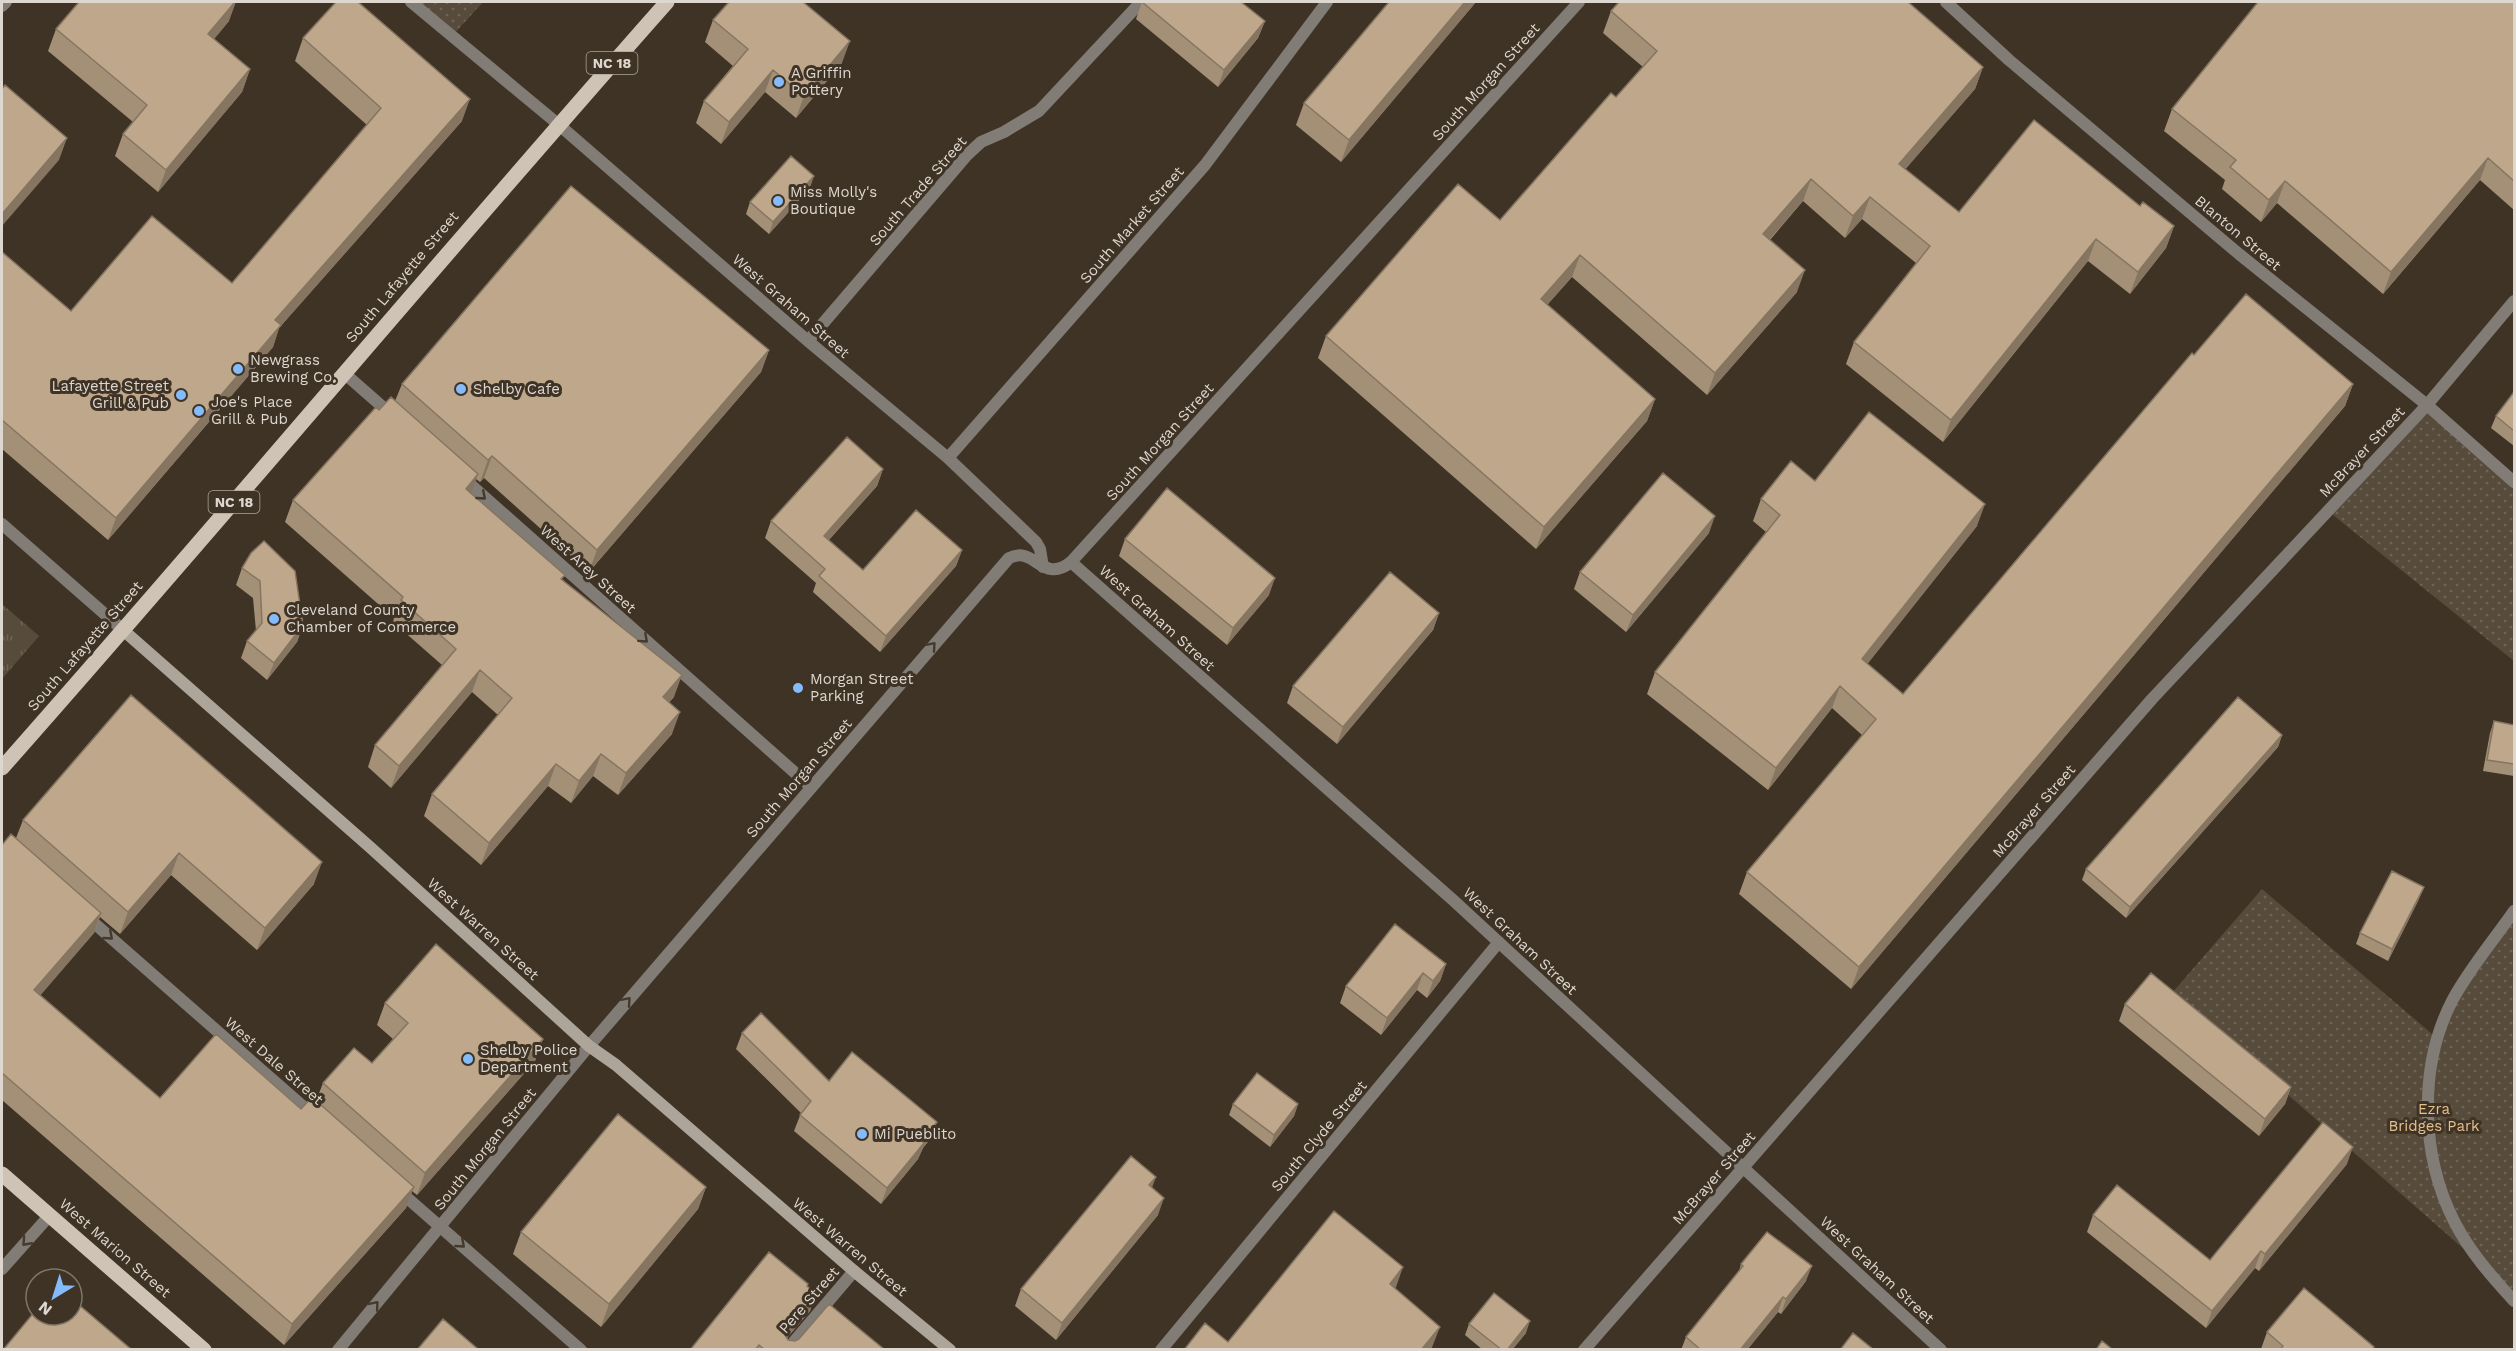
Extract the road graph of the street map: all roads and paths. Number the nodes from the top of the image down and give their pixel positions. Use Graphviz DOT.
graph roads {
  1 [pos="6,2"];
  2 [pos="411,2"];
  3 [pos="667,2"];
  4 [pos="1141,2"];
  5 [pos="1327,2"];
  6 [pos="1579,2"];
  7 [pos="1946,2"];
  8 [pos="2,6"];
  9 [pos="558,124"];
  10 [pos="2514,301"];
  11 [pos="808,341"];
  12 [pos="345,373"];
  13 [pos="2427,405"];
  14 [pos="405,427"];
  15 [pos="948,458"];
  16 [pos="448,465"];
  17 [pos="2514,482"];
  18 [pos="2,524"];
  19 [pos="1071,562"];
  20 [pos="1043,567"];
  21 [pos="123,630"];
  22 [pos="2,768"];
  23 [pos="811,787"];
  24 [pos="72,904"];
  25 [pos="2514,910"];
  26 [pos="1499,942"];
  27 [pos="589,1046"];
  28 [pos="320,1121"];
  29 [pos="1743,1167"];
  30 [pos="2,1174"];
  31 [pos="389,1181"];
  32 [pos="50,1215"];
  33 [pos="440,1227"];
  34 [pos="2,1269"];
  35 [pos="854,1271"];
  36 [pos="2514,1301"];
  37 [pos="204,1350"];
  38 [pos="338,1350"];
  39 [pos="581,1350"];
  40 [pos="787,1350"];
  41 [pos="950,1350"];
  42 [pos="1161,1350"];
  43 [pos="1584,1350"];
  44 [pos="1941,1350"];
  1 -- 8 [label="street"];
  2 -- 9 [label="street, West Graham Street"];
  3 -- 9 [label="main road, South Lafayette Street / NC 18"];
  4 -- 11 [label="street, South Trade Street"];
  5 -- 15 [label="street, South Market Street"];
  6 -- 19 [label="street, South Morgan Street"];
  7 -- 13 [label="street, Blanton Street"];
  9 -- 11 [label="street, West Graham Street"];
  9 -- 12 [label="main road, South Lafayette Street / NC 18"];
  10 -- 13 [label="street, McBrayer Street"];
  11 -- 15 [label="street, West Graham Street"];
  12 -- 14 [label="street"];
  12 -- 21 [label="main road, South Lafayette Street / NC 18"];
  13 -- 17 [label="street, Blanton Street"];
  13 -- 29 [label="street, McBrayer Street"];
  15 -- 20 [label="street, West Graham Street"];
  16 -- 23 [label="street, West Arey Street, one-way"];
  18 -- 21 [label="street, West Warren Street"];
  19 -- 20 [label="street"];
  19 -- 26 [label="street, West Graham Street"];
  23 -- 20 [label="street, South Morgan Street, one-way"];
  21 -- 22 [label="main road, South Lafayette Street / NC 18"];
  21 -- 27 [label="main road, West Warren Street"];
  27 -- 23 [label="street, South Morgan Street, one-way"];
  24 -- 28 [label="street, West Dale Street, one-way"];
  25 -- 36 [label="street"];
  26 -- 29 [label="street, West Graham Street"];
  26 -- 42 [label="street, South Clyde Street"];
  27 -- 33 [label="street, South Morgan Street"];
  27 -- 35 [label="main road, West Warren Street"];
  29 -- 43 [label="street, McBrayer Street"];
  29 -- 44 [label="street, West Graham Street"];
  30 -- 32 [label="main road, West Marion Street"];
  31 -- 33 [label="street"];
  32 -- 34 [label="street, one-way"];
  32 -- 37 [label="main road, West Marion Street"];
  38 -- 33 [label="street, South Morgan Street, one-way"];
  33 -- 39 [label="street, one-way"];
  35 -- 40 [label="street, Pere Street"];
  35 -- 41 [label="main road, West Warren Street"];
}
